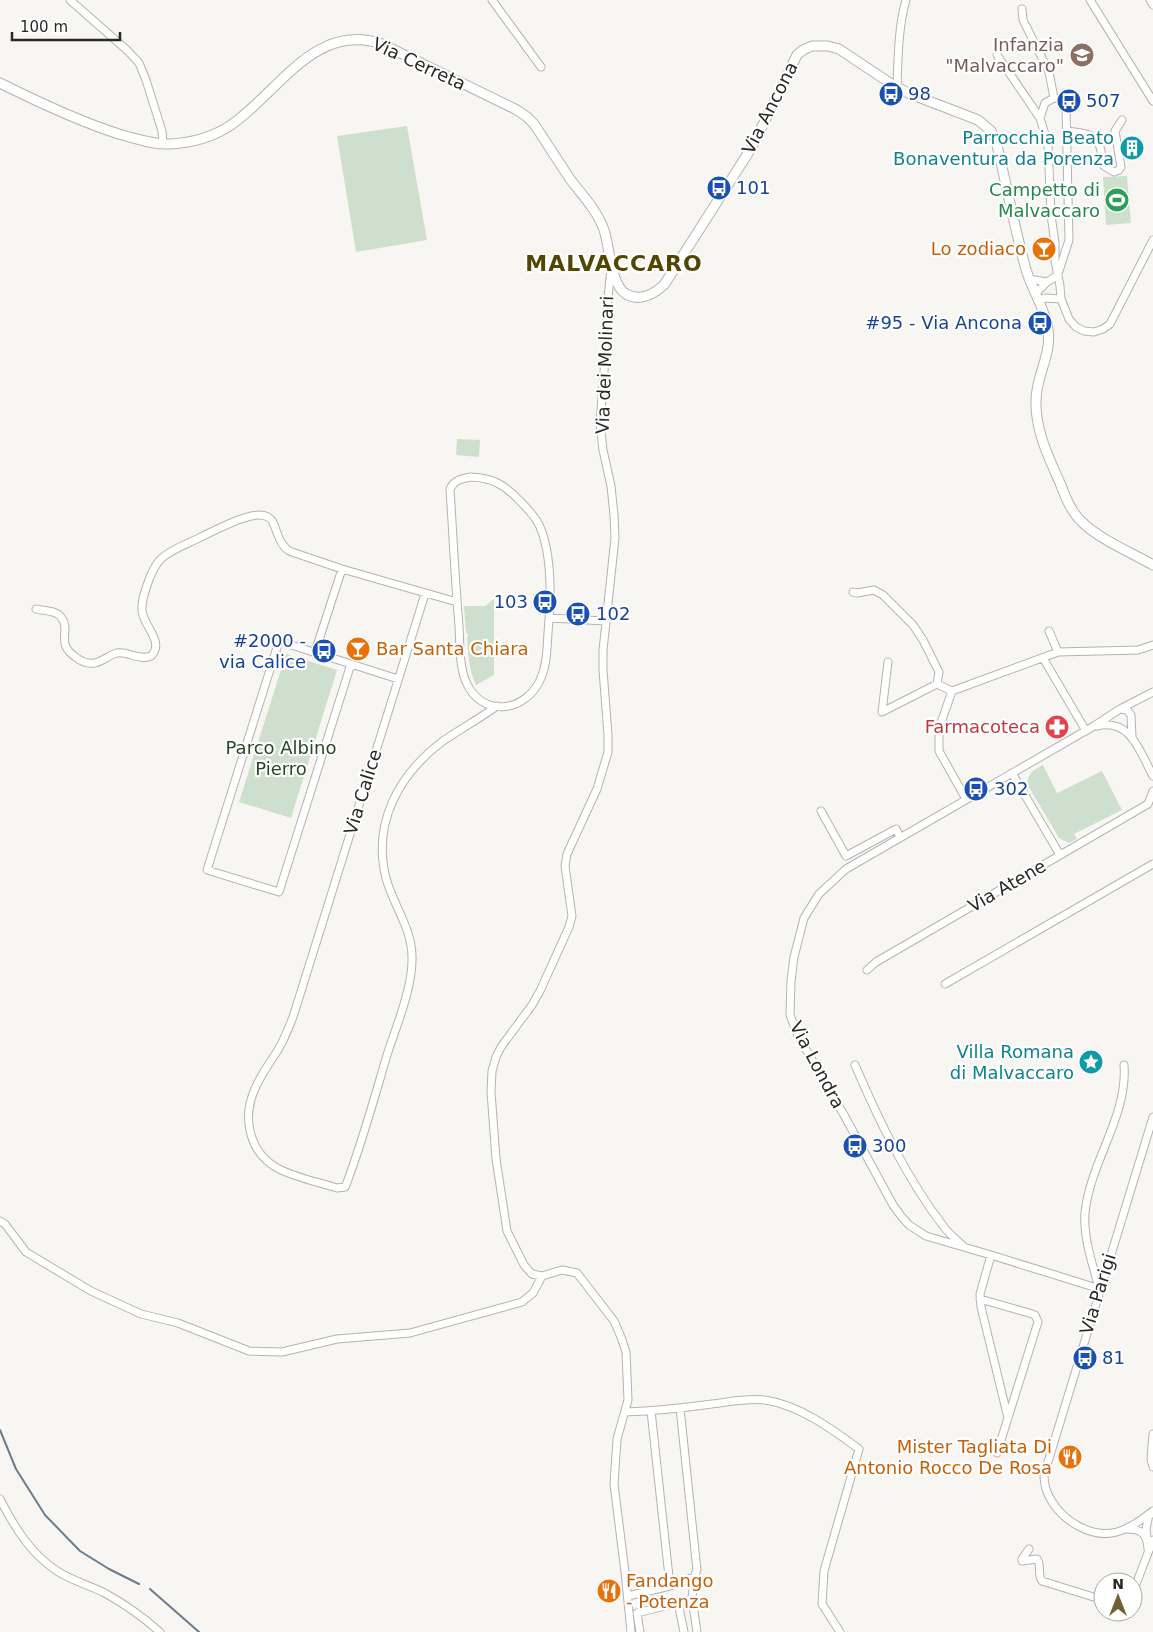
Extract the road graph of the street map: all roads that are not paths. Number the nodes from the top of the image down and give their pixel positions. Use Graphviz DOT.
graph roads {
  1 [pos="70,0"];
  2 [pos="492,0"];
  3 [pos="906,0"];
  4 [pos="1090,0"];
  5 [pos="1150,0"];
  6 [pos="1153,5"];
  7 [pos="1022,9"];
  8 [pos="997,55"];
  9 [pos="541,66"];
  10 [pos="0,83"];
  11 [pos="897,88"];
  12 [pos="1054,98"];
  13 [pos="1153,101"];
  14 [pos="1040,118"];
  15 [pos="1122,120"];
  16 [pos="1066,131"];
  17 [pos="163,144"];
  18 [pos="1153,240"];
  19 [pos="1055,243"];
  20 [pos="1068,244"];
  21 [pos="611,266"];
  22 [pos="1058,275"];
  23 [pos="1029,279"];
  24 [pos="1047,282"];
  25 [pos="1060,286"];
  26 [pos="1040,298"];
  27 [pos="1061,299"];
  28 [pos="1153,565"];
  29 [pos="342,569"];
  30 [pos="853,592"];
  31 [pos="425,594"];
  32 [pos="457,602"];
  33 [pos="36,610"];
  34 [pos="550,618"];
  35 [pos="605,621"];
  36 [pos="1049,631"];
  37 [pos="1153,645"];
  38 [pos="316,652"];
  39 [pos="1058,652"];
  40 [pos="1043,658"];
  41 [pos="888,662"];
  42 [pos="351,664"];
  43 [pos="398,679"];
  44 [pos="937,684"];
  45 [pos="952,691"];
  46 [pos="1153,692"];
  47 [pos="1140,698"];
  48 [pos="497,706"];
  49 [pos="1120,709"];
  50 [pos="1132,715"];
  51 [pos="1131,723"];
  52 [pos="1094,726"];
  53 [pos="1116,727"];
  54 [pos="1086,731"];
  55 [pos="1132,737"];
  56 [pos="1012,773"];
  57 [pos="1153,776"];
  58 [pos="1153,792"];
  59 [pos="966,799"];
  60 [pos="1150,805"];
  61 [pos="821,811"];
  62 [pos="900,837"];
  63 [pos="1060,855"];
  64 [pos="1153,864"];
  65 [pos="867,970"];
  66 [pos="945,984"];
  67 [pos="855,1065"];
  68 [pos="1124,1065"];
  69 [pos="1153,1117"];
  70 [pos="0,1220"];
  71 [pos="965,1248"];
  72 [pos="991,1255"];
  73 [pos="542,1276"];
  74 [pos="1100,1289"];
  75 [pos="980,1299"];
  76 [pos="680,1408"];
  77 [pos="651,1411"];
  78 [pos="625,1412"];
  79 [pos="1008,1419"];
  80 [pos="1153,1434"];
  81 [pos="998,1453"];
  82 [pos="1153,1467"];
  83 [pos="0,1499"];
  84 [pos="1152,1513"];
  85 [pos="1125,1529"];
  86 [pos="1150,1539"];
  87 [pos="1029,1549"];
  88 [pos="1140,1572"];
  89 [pos="694,1577"];
  90 [pos="670,1586"];
  91 [pos="628,1596"];
  92 [pos="1093,1597"];
  93 [pos="692,1599"];
  94 [pos="678,1602"];
  95 [pos="160,1632"];
  96 [pos="631,1632"];
  97 [pos="640,1632"];
  98 [pos="684,1632"];
  99 [pos="697,1632"];
  100 [pos="840,1632"];
  1 -- 17 [label="street"];
  2 -- 9 [label="street"];
  3 -- 11 [label="street"];
  4 -- 13 [label="street"];
  5 -- 6 [label="street"];
  7 -- 12 [label="street"];
  8 -- 14 [label="street"];
  10 -- 17 [label="street, Via Cerreta"];
  11 -- 21 [label="street, Via Ancona"];
  11 -- 23 [label="street, Via Ancona"];
  12 -- 14 [label="street"];
  12 -- 16 [label="street"];
  14 -- 19 [label="street"];
  15 -- 16 [label="street"];
  16 -- 20 [label="street"];
  17 -- 21 [label="street, Via Cerreta"];
  18 -- 27 [label="street"];
  19 -- 20 [label="street"];
  19 -- 22 [label="street"];
  20 -- 22 [label="street"];
  21 -- 35 [label="street, Via dei Molinari"];
  22 -- 24 [label="street"];
  22 -- 25 [label="street"];
  23 -- 24 [label="street"];
  23 -- 26 [label="street"];
  24 -- 26 [label="street"];
  25 -- 26 [label="street"];
  25 -- 27 [label="street"];
  26 -- 27 [label="street"];
  26 -- 28 [label="street"];
  29 -- 31 [label="street"];
  29 -- 33 [label="street"];
  29 -- 38 [label="street"];
  30 -- 44 [label="street"];
  31 -- 32 [label="street"];
  31 -- 43 [label="street, Via Calice"];
  32 -- 34 [label="street"];
  32 -- 48 [label="street"];
  34 -- 35 [label="street"];
  34 -- 48 [label="street"];
  35 -- 73 [label="street, Via dei Molinari"];
  36 -- 39 [label="street"];
  37 -- 39 [label="street"];
  38 -- 42 [label="street"];
  38 -- 42 [label="street"];
  39 -- 40 [label="street"];
  40 -- 45 [label="street"];
  40 -- 54 [label="street"];
  41 -- 44 [label="street"];
  42 -- 43 [label="street"];
  43 -- 48 [label="street, Via Calice"];
  44 -- 45 [label="street"];
  45 -- 59 [label="street"];
  46 -- 47 [label="street"];
  47 -- 49 [label="street"];
  47 -- 50 [label="street"];
  49 -- 50 [label="street"];
  49 -- 52 [label="street, Via Londra"];
  50 -- 51 [label="street"];
  51 -- 53 [label="street"];
  51 -- 55 [label="street"];
  52 -- 53 [label="street"];
  52 -- 54 [label="street, Via Londra"];
  53 -- 55 [label="street"];
  54 -- 56 [label="street, Via Londra"];
  55 -- 57 [label="street"];
  56 -- 59 [label="street, Via Londra"];
  56 -- 63 [label="street"];
  58 -- 60 [label="street"];
  59 -- 62 [label="street, Via Londra"];
  60 -- 63 [label="street, Via Atene"];
  61 -- 62 [label="street"];
  62 -- 71 [label="street, Via Londra"];
  63 -- 65 [label="street, Via Atene"];
  64 -- 66 [label="street"];
  67 -- 71 [label="street"];
  68 -- 74 [label="street"];
  69 -- 74 [label="street, Via Parigi"];
  70 -- 73 [label="street"];
  71 -- 72 [label="street, Via Londra"];
  72 -- 74 [label="street, Via Londra"];
  72 -- 75 [label="street"];
  73 -- 78 [label="street"];
  74 -- 85 [label="street, Via Parigi"];
  75 -- 79 [label="street"];
  75 -- 79 [label="street"];
  76 -- 77 [label="street"];
  76 -- 89 [label="street"];
  76 -- 100 [label="street"];
  77 -- 78 [label="street"];
  77 -- 90 [label="street"];
  78 -- 91 [label="street"];
  79 -- 81 [label="street"];
  80 -- 82 [label="street"];
  83 -- 95 [label="street"];
  84 -- 85 [label="street, Via Parigi"];
  84 -- 86 [label="street"];
  85 -- 86 [label="street"];
  86 -- 88 [label="street"];
  87 -- 92 [label="street"];
  89 -- 90 [label="street"];
  89 -- 93 [label="street"];
  90 -- 91 [label="street"];
  91 -- 96 [label="street"];
  93 -- 94 [label="street"];
  93 -- 99 [label="street"];
  94 -- 97 [label="street"];
  94 -- 98 [label="street"];
}
